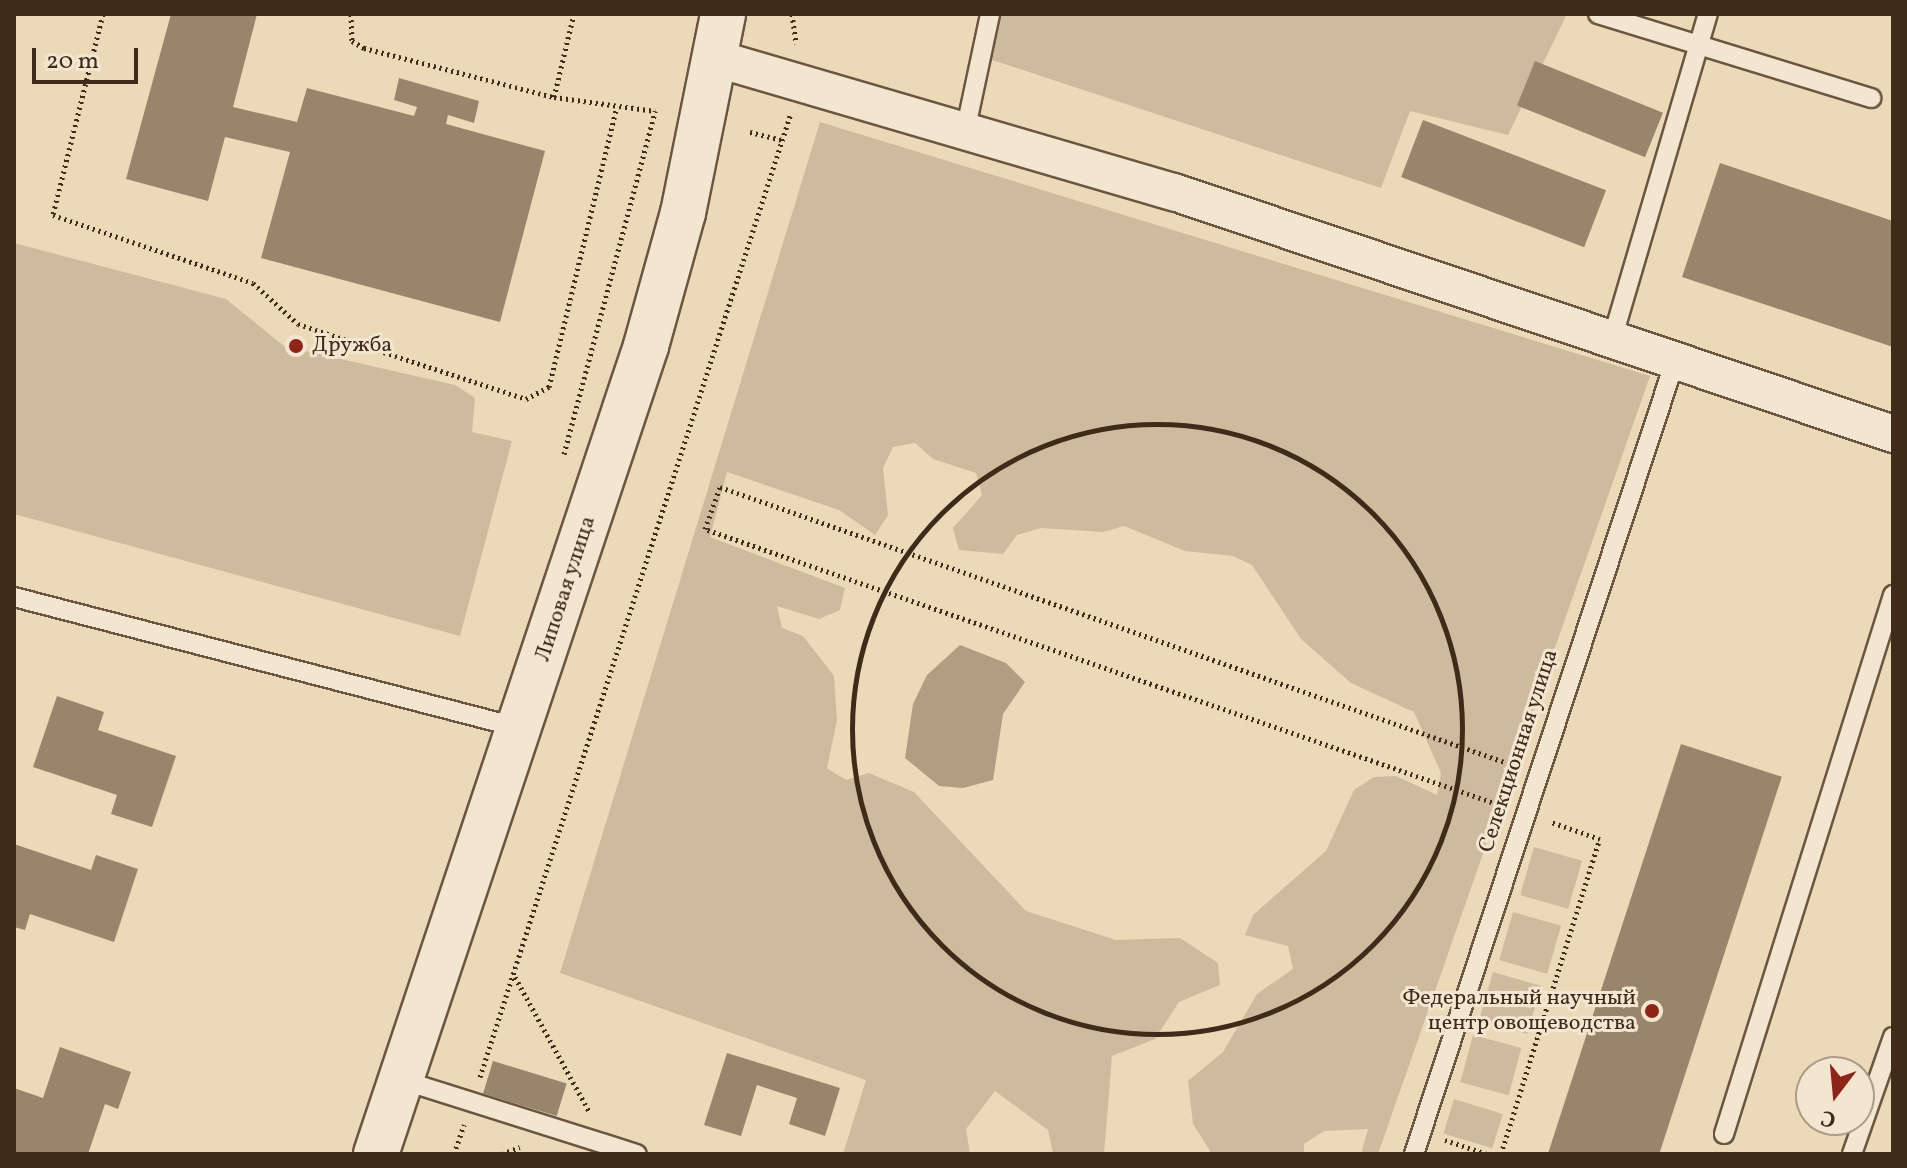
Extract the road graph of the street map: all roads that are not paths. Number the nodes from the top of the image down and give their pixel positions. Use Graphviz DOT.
graph roads {
  1 [pos="723,14"];
  2 [pos="990,14"];
  3 [pos="1598,14"];
  4 [pos="1708,14"];
  5 [pos="1698,46"];
  6 [pos="718,59"];
  7 [pos="1871,98"];
  8 [pos="965,132"];
  9 [pos="1611,343"];
  10 [pos="1674,364"];
  11 [pos="1893,434"];
  12 [pos="1893,595"];
  13 [pos="14,597"];
  14 [pos="520,728"];
  15 [pos="1893,1037"];
  16 [pos="402,1080"];
  17 [pos="1724,1134"];
  18 [pos="376,1154"];
  19 [pos="637,1154"];
  20 [pos="1414,1154"];
  21 [pos="1852,1154"];
  1 -- 6 [label="street, Липовая улица"];
  2 -- 8 [label="lane"];
  3 -- 5 [label="lane"];
  4 -- 5 [label="lane"];
  5 -- 7 [label="lane"];
  5 -- 9 [label="lane"];
  6 -- 8 [label="street"];
  6 -- 14 [label="street, Липовая улица"];
  8 -- 9 [label="street"];
  9 -- 10 [label="street"];
  10 -- 11 [label="street"];
  10 -- 20 [label="lane, Селекционная улица"];
  12 -- 17 [label="lane"];
  13 -- 14 [label="lane"];
  14 -- 16 [label="street, Липовая улица"];
  15 -- 21 [label="lane"];
  16 -- 18 [label="street, Липовая улица"];
  16 -- 19 [label="lane"];
}
